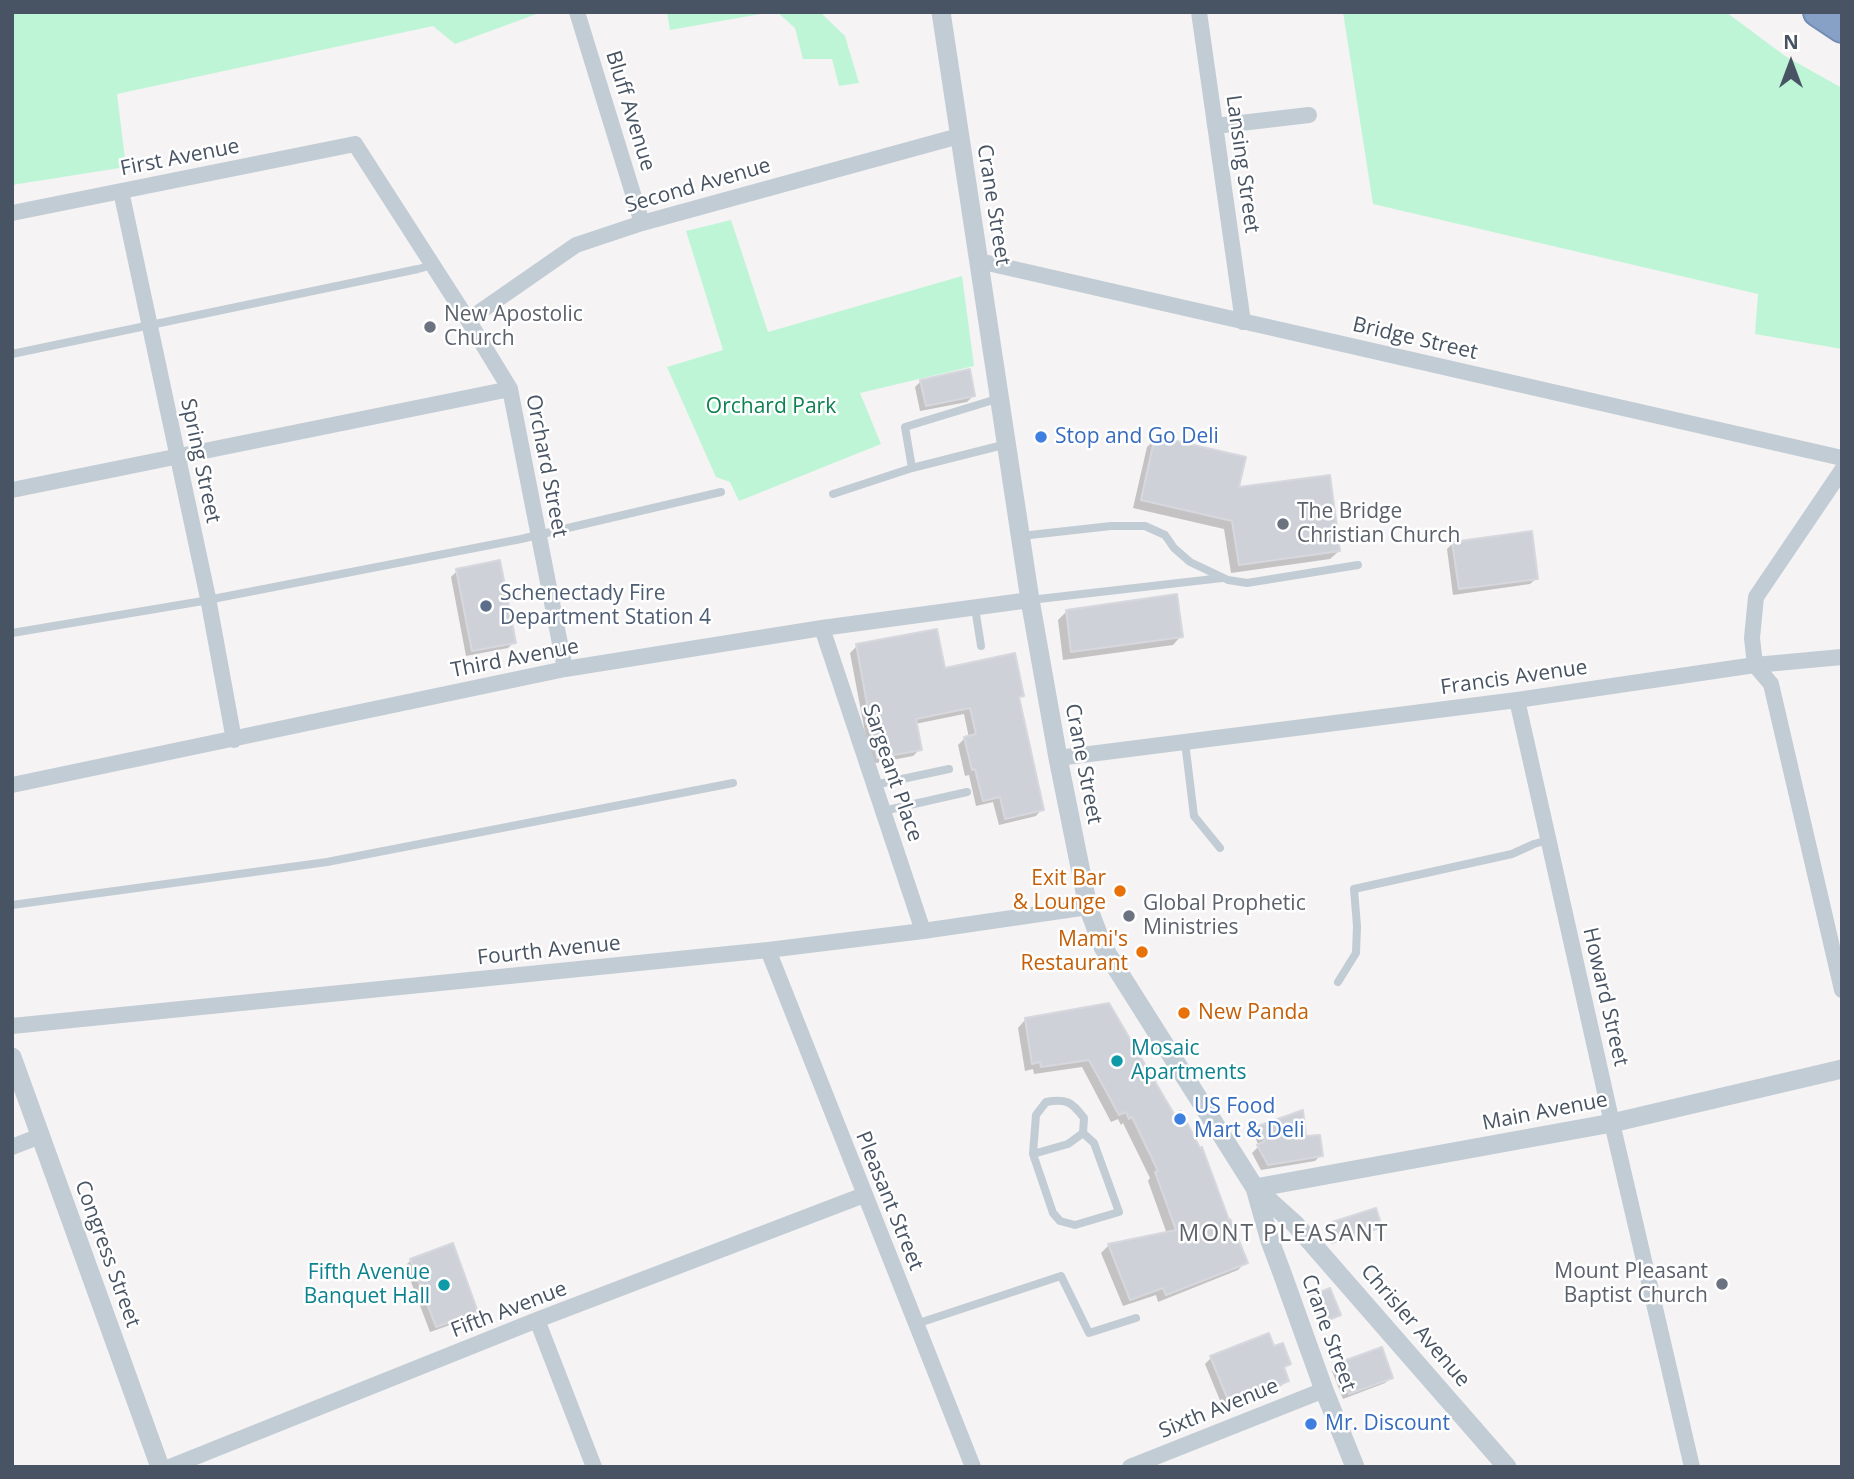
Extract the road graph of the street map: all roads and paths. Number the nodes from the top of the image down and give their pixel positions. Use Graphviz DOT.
graph roads {
  1 [pos="577,12"];
  2 [pos="941,12"];
  3 [pos="1199,12"];
  4 [pos="1818,12"];
  5 [pos="1825,12"];
  6 [pos="1842,27"];
  7 [pos="1309,115"];
  8 [pos="1216,126"];
  9 [pos="959,136"];
  10 [pos="355,144"];
  11 [pos="121,191"];
  12 [pos="12,213"];
  13 [pos="642,223"];
  14 [pos="979,261"];
  15 [pos="433,265"];
  16 [pos="468,320"];
  17 [pos="1243,322"];
  18 [pos="150,324"];
  19 [pos="12,354"];
  20 [pos="510,388"];
  21 [pos="1000,398"];
  22 [pos="1007,444"];
  23 [pos="178,457"];
  24 [pos="1842,458"];
  25 [pos="912,468"];
  26 [pos="1842,470"];
  27 [pos="12,490"];
  28 [pos="722,492"];
  29 [pos="833,494"];
  30 [pos="537,534"];
  31 [pos="1021,536"];
  32 [pos="1358,565"];
  33 [pos="1222,578"];
  34 [pos="208,598"];
  35 [pos="1030,600"];
  36 [pos="975,608"];
  37 [pos="822,628"];
  38 [pos="12,633"];
  39 [pos="981,646"];
  40 [pos="1842,657"];
  41 [pos="1755,665"];
  42 [pos="565,669"];
  43 [pos="1517,700"];
  44 [pos="234,740"];
  45 [pos="1185,742"];
  46 [pos="1058,758"];
  47 [pos="949,768"];
  48 [pos="733,783"];
  49 [pos="12,785"];
  50 [pos="874,785"];
  51 [pos="967,792"];
  52 [pos="883,811"];
  53 [pos="1548,840"];
  54 [pos="1220,848"];
  55 [pos="12,905"];
  56 [pos="1088,908"];
  57 [pos="923,931"];
  58 [pos="768,950"];
  59 [pos="1338,982"];
  60 [pos="1842,990"];
  61 [pos="12,1026"];
  62 [pos="12,1058"];
  63 [pos="1842,1069"];
  64 [pos="1612,1124"];
  65 [pos="1083,1133"];
  66 [pos="40,1136"];
  67 [pos="12,1147"];
  68 [pos="1033,1154"];
  69 [pos="1255,1188"];
  70 [pos="864,1195"];
  71 [pos="1136,1318"];
  72 [pos="537,1321"];
  73 [pos="916,1325"];
  74 [pos="1324,1390"];
  75 [pos="160,1467"];
  76 [pos="170,1467"];
  77 [pos="594,1467"];
  78 [pos="972,1467"];
  79 [pos="1130,1467"];
  80 [pos="1355,1467"];
  81 [pos="1507,1467"];
  82 [pos="1692,1467"];
  1 -- 13 [label="street, Bluff Avenue"];
  2 -- 9 [label="street, Crane Street"];
  3 -- 8 [label="street, Lansing Street"];
  4 -- 6 [label="highway"];
  5 -- 6 [label="highway"];
  7 -- 8 [label="street"];
  8 -- 17 [label="street, Lansing Street"];
  9 -- 13 [label="street, Second Avenue"];
  9 -- 14 [label="street, Crane Street"];
  10 -- 11 [label="street, First Avenue"];
  10 -- 15 [label="street, Orchard Street"];
  11 -- 12 [label="street, First Avenue"];
  11 -- 18 [label="street, Spring Street"];
  13 -- 16 [label="street, Second Avenue"];
  14 -- 17 [label="street, Bridge Street"];
  14 -- 21 [label="street, Crane Street"];
  15 -- 16 [label="street, Orchard Street"];
  15 -- 18 [label="lane"];
  16 -- 20 [label="street, Orchard Street"];
  17 -- 24 [label="street, Bridge Street"];
  18 -- 19 [label="lane"];
  18 -- 23 [label="street, Spring Street"];
  20 -- 23 [label="street"];
  20 -- 30 [label="street, Orchard Street"];
  21 -- 22 [label="street, Crane Street"];
  21 -- 25 [label="lane"];
  22 -- 25 [label="lane"];
  22 -- 31 [label="street, Crane Street"];
  23 -- 27 [label="street"];
  23 -- 34 [label="street, Spring Street"];
  25 -- 29 [label="lane"];
  26 -- 41 [label="street"];
  28 -- 30 [label="lane"];
  30 -- 34 [label="lane"];
  30 -- 42 [label="street, Orchard Street"];
  31 -- 33 [label="lane"];
  31 -- 35 [label="street, Crane Street"];
  32 -- 33 [label="lane"];
  33 -- 35 [label="lane"];
  34 -- 38 [label="lane"];
  34 -- 44 [label="street, Spring Street"];
  35 -- 36 [label="street, Third Avenue"];
  35 -- 46 [label="street, Crane Street"];
  36 -- 37 [label="street, Third Avenue"];
  36 -- 39 [label="lane"];
  37 -- 42 [label="street, Third Avenue"];
  37 -- 50 [label="street, Sargeant Place"];
  40 -- 41 [label="street, Francis Avenue"];
  41 -- 43 [label="street, Francis Avenue"];
  41 -- 60 [label="street"];
  42 -- 44 [label="street, Third Avenue"];
  43 -- 45 [label="street, Francis Avenue"];
  43 -- 53 [label="street, Howard Street"];
  44 -- 49 [label="street, Third Avenue"];
  45 -- 46 [label="street, Francis Avenue"];
  45 -- 54 [label="lane"];
  46 -- 56 [label="street, Crane Street"];
  47 -- 50 [label="lane"];
  48 -- 55 [label="lane"];
  50 -- 52 [label="street, Sargeant Place"];
  51 -- 52 [label="lane"];
  52 -- 57 [label="street, Sargeant Place"];
  53 -- 59 [label="lane"];
  53 -- 64 [label="street, Howard Street"];
  56 -- 57 [label="street, Fourth Avenue"];
  56 -- 69 [label="street, Crane Street"];
  57 -- 58 [label="street, Fourth Avenue"];
  58 -- 61 [label="street, Fourth Avenue"];
  58 -- 70 [label="street, Pleasant Street"];
  62 -- 66 [label="street, Congress Street"];
  63 -- 64 [label="street, Main Avenue"];
  64 -- 69 [label="street, Main Avenue"];
  64 -- 82 [label="street, Howard Street"];
  65 -- 68 [label="lane"];
  65 -- 68 [label="lane"];
  65 -- 68 [label="lane"];
  66 -- 67 [label="street"];
  66 -- 75 [label="street, Congress Street"];
  69 -- 74 [label="street, Crane Street"];
  69 -- 81 [label="street, Chrisler Avenue"];
  70 -- 72 [label="street, Fifth Avenue"];
  70 -- 73 [label="street, Pleasant Street"];
  71 -- 73 [label="lane"];
  72 -- 76 [label="street, Fifth Avenue"];
  72 -- 77 [label="street"];
  73 -- 78 [label="street, Pleasant Street"];
  74 -- 79 [label="street, Sixth Avenue"];
  74 -- 80 [label="street, Crane Street"];
}
